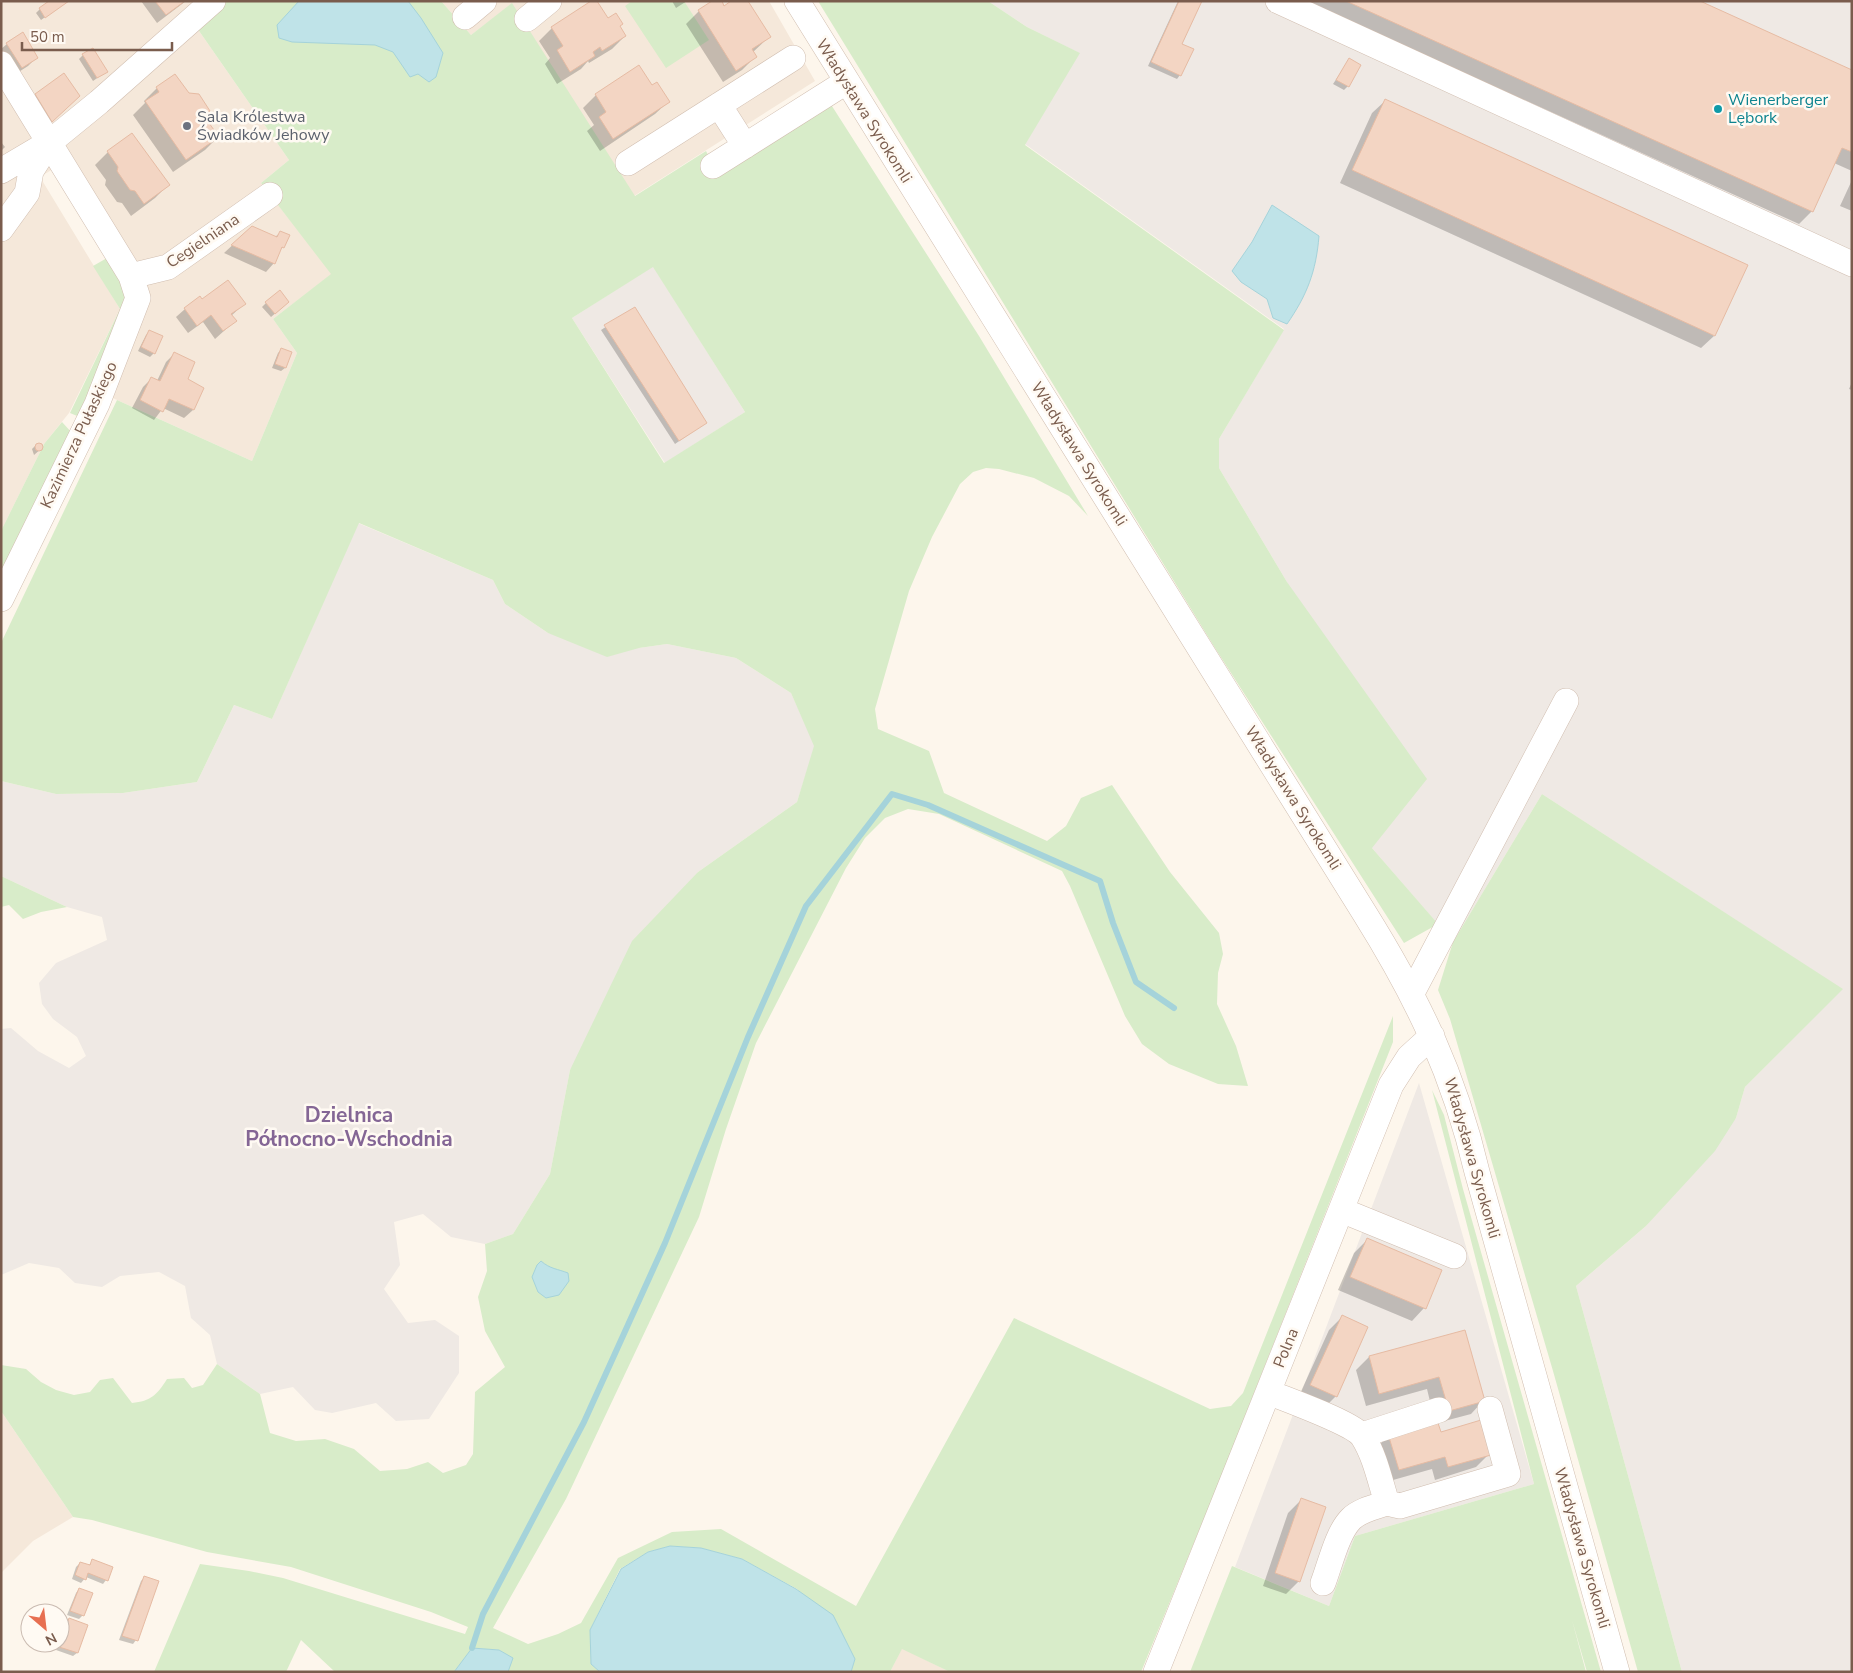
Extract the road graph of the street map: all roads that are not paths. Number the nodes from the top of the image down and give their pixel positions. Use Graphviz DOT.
graph roads {
  1 [pos="213,1"];
  2 [pos="484,1"];
  3 [pos="549,1"];
  4 [pos="797,1"];
  5 [pos="1278,1"];
  6 [pos="465,17"];
  7 [pos="527,20"];
  8 [pos="793,58"];
  9 [pos="1,64"];
  10 [pos="846,82"];
  11 [pos="719,106"];
  12 [pos="50,142"];
  13 [pos="745,146"];
  14 [pos="628,163"];
  15 [pos="713,166"];
  16 [pos="1,171"];
  17 [pos="270,195"];
  18 [pos="1,229"];
  19 [pos="1852,264"];
  20 [pos="131,276"];
  21 [pos="1,599"];
  22 [pos="1566,702"];
  23 [pos="1412,993"];
  24 [pos="1432,1036"];
  25 [pos="1341,1210"];
  26 [pos="1454,1256"];
  27 [pos="1268,1392"];
  28 [pos="1490,1409"];
  29 [pos="1439,1410"];
  30 [pos="1362,1435"];
  31 [pos="1387,1503"];
  32 [pos="1323,1583"];
  33 [pos="1156,1672"];
  34 [pos="1617,1672"];
  1 -- 12 [label="street"];
  2 -- 6 [label="street"];
  3 -- 7 [label="street"];
  4 -- 10 [label="street, Władysława Syrokomli"];
  5 -- 19 [label="street"];
  8 -- 11 [label="street"];
  9 -- 12 [label="street, Kazimierza Pułaskiego"];
  10 -- 13 [label="street"];
  10 -- 23 [label="street, Władysława Syrokomli"];
  11 -- 13 [label="street"];
  11 -- 14 [label="street"];
  12 -- 16 [label="street"];
  12 -- 18 [label="street"];
  12 -- 20 [label="street, Kazimierza Pułaskiego"];
  13 -- 15 [label="street"];
  17 -- 20 [label="street, Cegielniana"];
  20 -- 21 [label="street, Kazimierza Pułaskiego"];
  22 -- 23 [label="street"];
  23 -- 24 [label="street, Władysława Syrokomli"];
  24 -- 25 [label="street, Polna"];
  24 -- 34 [label="street, Władysława Syrokomli"];
  25 -- 26 [label="street"];
  25 -- 27 [label="street, Polna"];
  27 -- 30 [label="street"];
  27 -- 33 [label="street, Polna"];
  28 -- 31 [label="street"];
  29 -- 30 [label="street"];
  30 -- 31 [label="street"];
  31 -- 32 [label="street"];
}
